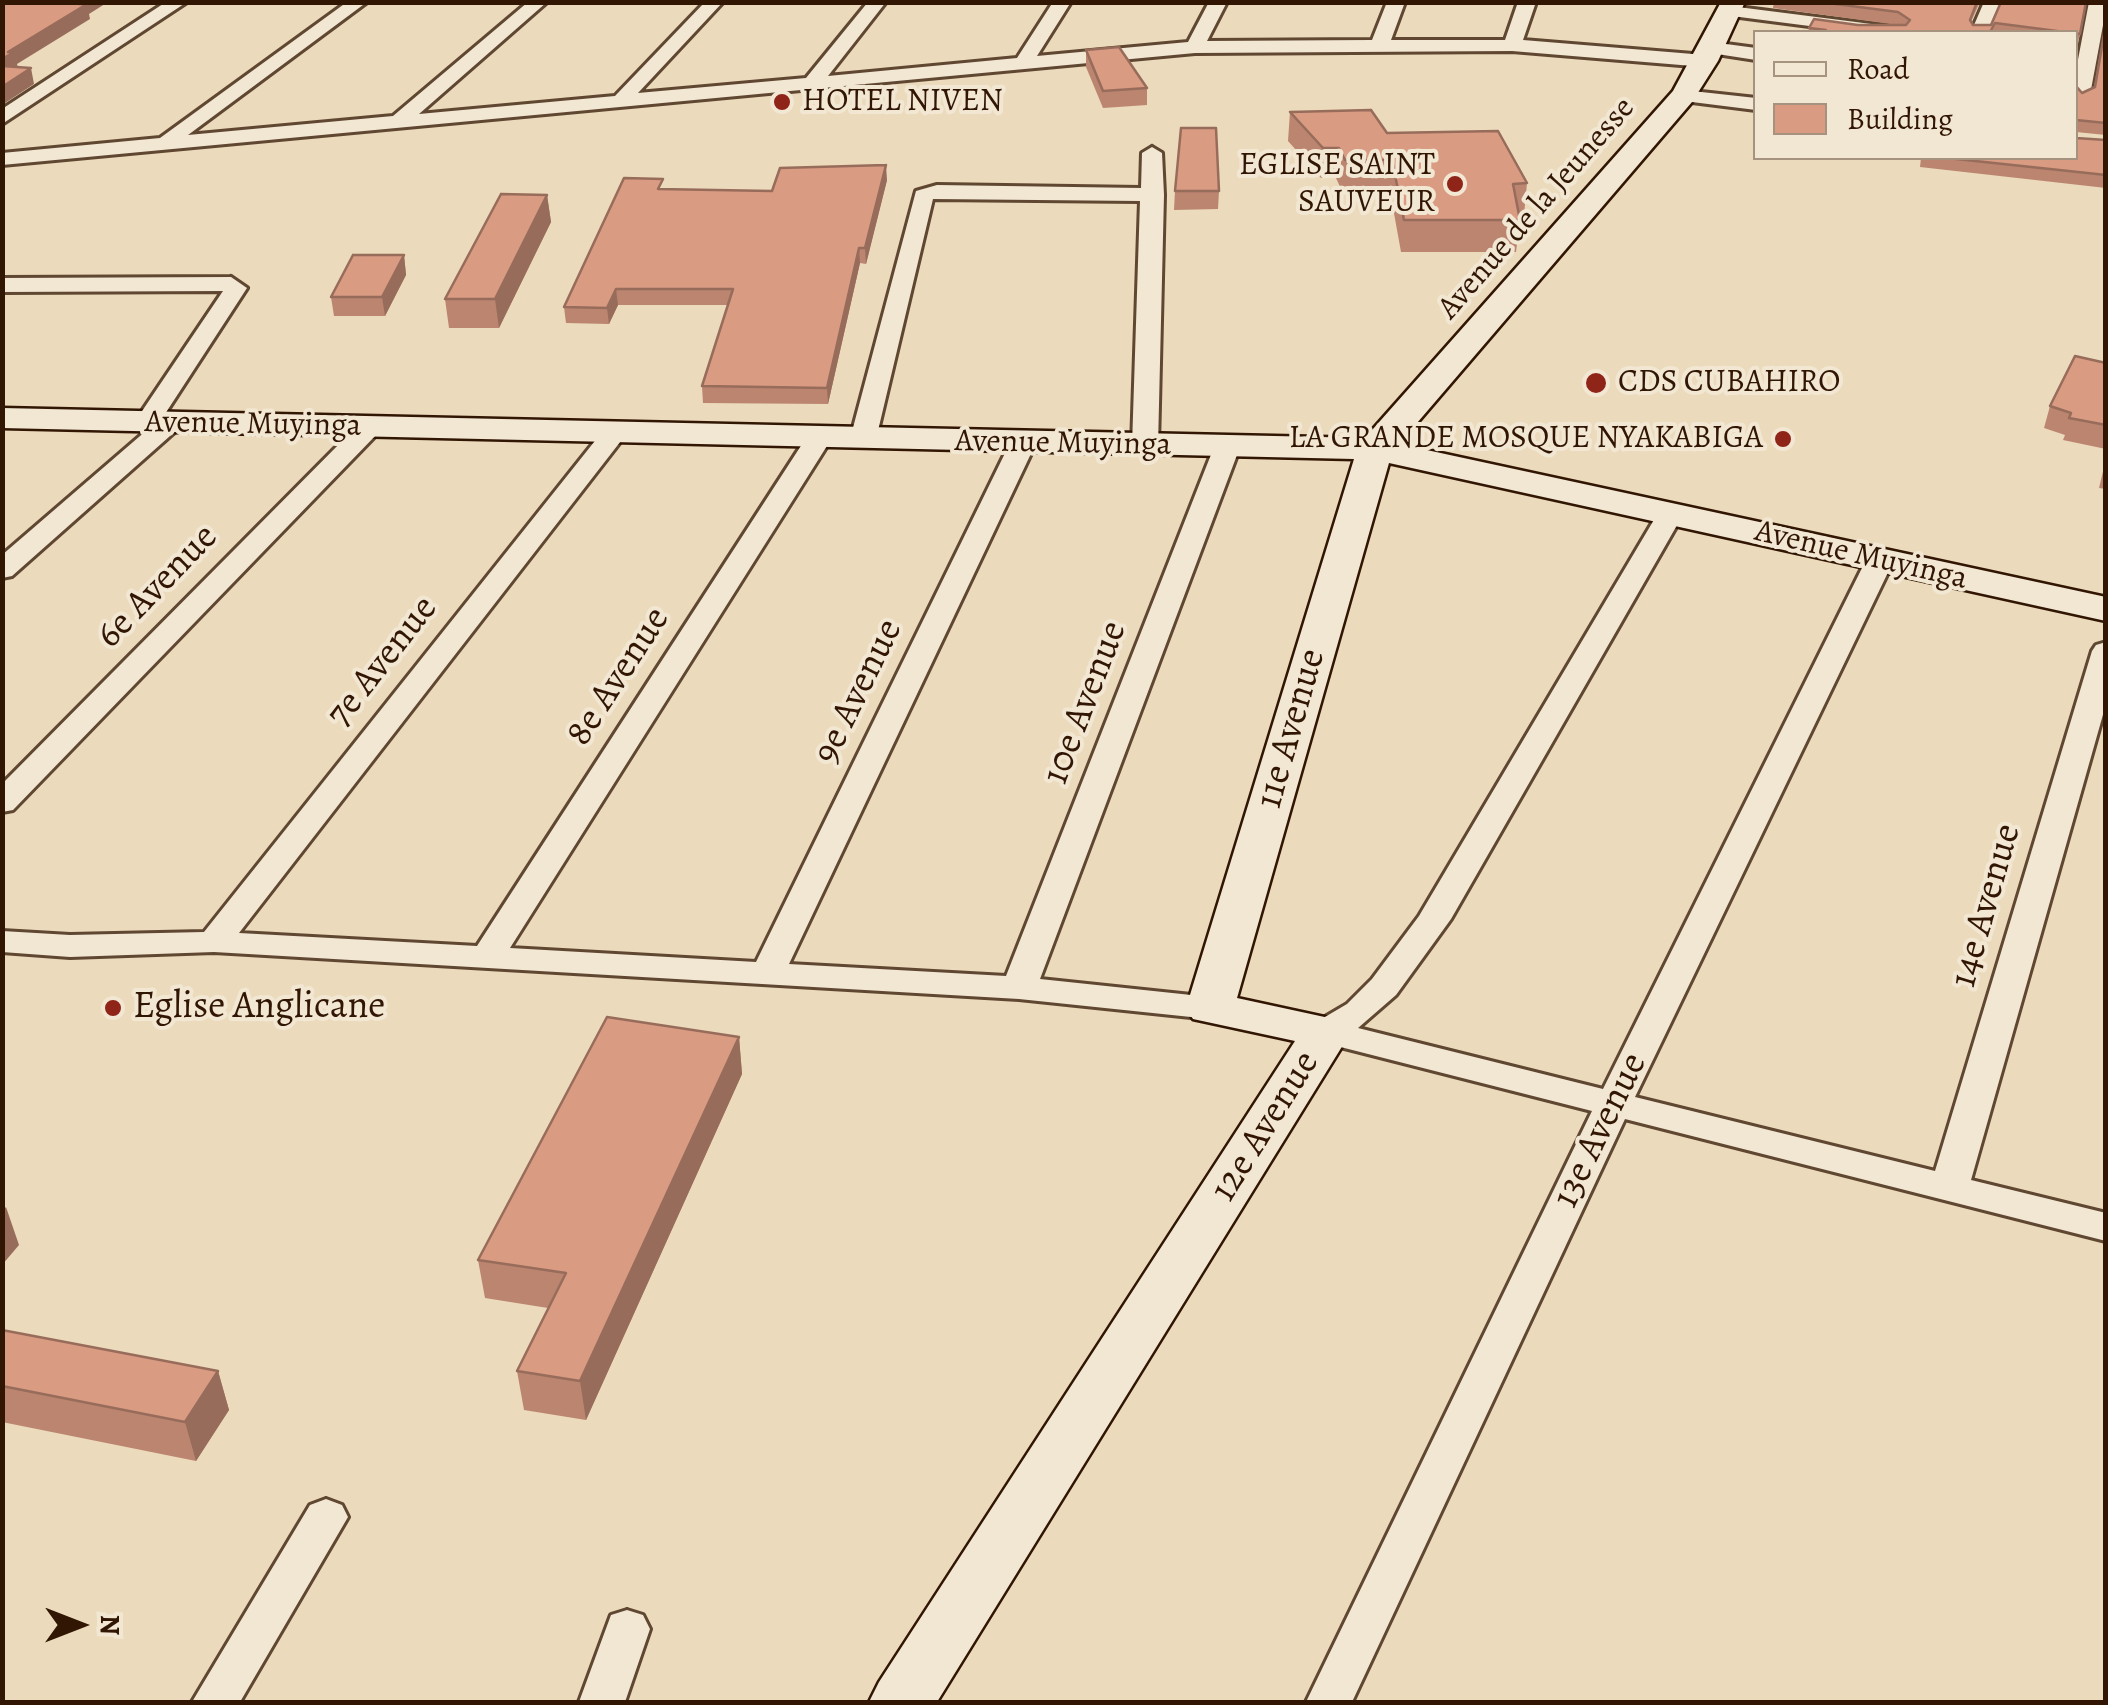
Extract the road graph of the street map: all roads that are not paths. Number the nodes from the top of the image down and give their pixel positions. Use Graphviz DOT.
graph roads {
  1 [pos="179,2"];
  2 [pos="359,2"];
  3 [pos="539,2"];
  4 [pos="716,2"];
  5 [pos="878,2"];
  6 [pos="1062,2"];
  7 [pos="1218,2"];
  8 [pos="1396,2"];
  9 [pos="1527,2"];
  10 [pos="1993,2"];
  11 [pos="2098,2"];
  12 [pos="1731,6"];
  13 [pos="1890,30"];
  14 [pos="1981,30"];
  15 [pos="1380,44"];
  16 [pos="1512,45"];
  17 [pos="1194,47"];
  18 [pos="1753,54"];
  19 [pos="1708,55"];
  20 [pos="1024,62"];
  21 [pos="813,82"];
  22 [pos="2078,94"];
  23 [pos="1682,96"];
  24 [pos="623,98"];
  25 [pos="2106,98"];
  26 [pos="1753,104"];
  27 [pos="2,118"];
  28 [pos="401,119"];
  29 [pos="166,142"];
  30 [pos="1152,153"];
  31 [pos="2,158"];
  32 [pos="1152,195"];
  33 [pos="2,286"];
  34 [pos="2,418"];
  35 [pos="159,423"];
  36 [pos="370,427"];
  37 [pos="615,432"];
  38 [pos="819,438"];
  39 [pos="862,439"];
  40 [pos="1023,443"];
  41 [pos="1145,446"];
  42 [pos="1227,447"];
  43 [pos="1375,449"];
  44 [pos="1671,512"];
  45 [pos="1879,562"];
  46 [pos="2,570"];
  47 [pos="2106,610"];
  48 [pos="2106,651"];
  49 [pos="2,803"];
  50 [pos="2,941"];
  51 [pos="214,942"];
  52 [pos="486,959"];
  53 [pos="767,974"];
  54 [pos="1019,988"];
  55 [pos="1210,1008"];
  56 [pos="1326,1032"];
  57 [pos="1614,1103"];
  58 [pos="1950,1186"];
  59 [pos="2106,1226"];
  60 [pos="326,1517"];
  61 [pos="627,1629"];
  62 [pos="214,1702"];
  63 [pos="602,1702"];
  64 [pos="902,1702"];
  65 [pos="1329,1702"];
  1 -- 27 [label="street"];
  2 -- 29 [label="street"];
  3 -- 28 [label="street"];
  4 -- 24 [label="street"];
  5 -- 21 [label="street"];
  6 -- 20 [label="street"];
  7 -- 17 [label="street"];
  8 -- 15 [label="street"];
  9 -- 16 [label="street"];
  10 -- 14 [label="street"];
  11 -- 22 [label="street"];
  12 -- 13 [label="street"];
  12 -- 19 [label="street, Avenue de la Jeunesse"];
  15 -- 16 [label="street"];
  15 -- 17 [label="street"];
  16 -- 19 [label="street"];
  17 -- 20 [label="street"];
  18 -- 19 [label="street"];
  19 -- 23 [label="street, Avenue de la Jeunesse"];
  20 -- 21 [label="street"];
  21 -- 24 [label="street"];
  22 -- 25 [label="street"];
  23 -- 26 [label="street"];
  23 -- 43 [label="street, Avenue de la Jeunesse"];
  24 -- 28 [label="street"];
  28 -- 29 [label="street"];
  29 -- 31 [label="street"];
  30 -- 32 [label="street"];
  32 -- 39 [label="street"];
  32 -- 41 [label="street"];
  33 -- 35 [label="street"];
  34 -- 35 [label="street, Avenue Muyinga"];
  35 -- 36 [label="street, Avenue Muyinga"];
  35 -- 46 [label="street"];
  36 -- 37 [label="street, Avenue Muyinga"];
  36 -- 49 [label="street, 6e Avenue"];
  37 -- 38 [label="street, Avenue Muyinga"];
  37 -- 51 [label="street, 7e Avenue"];
  38 -- 39 [label="street, Avenue Muyinga"];
  38 -- 52 [label="street, 8e Avenue"];
  39 -- 40 [label="street, Avenue Muyinga"];
  40 -- 41 [label="street, Avenue Muyinga"];
  40 -- 53 [label="street, 9e Avenue"];
  41 -- 42 [label="street, Avenue Muyinga"];
  42 -- 43 [label="street, Avenue Muyinga"];
  42 -- 54 [label="street, 10e Avenue"];
  43 -- 44 [label="street, Avenue Muyinga"];
  43 -- 55 [label="street, 11e Avenue"];
  44 -- 45 [label="street, Avenue Muyinga"];
  44 -- 56 [label="street, 12e Avenue"];
  45 -- 47 [label="street, Avenue Muyinga"];
  45 -- 57 [label="street, 13e Avenue"];
  48 -- 58 [label="street, 14e Avenue"];
  50 -- 51 [label="street"];
  51 -- 52 [label="street"];
  52 -- 53 [label="street"];
  53 -- 54 [label="street"];
  54 -- 55 [label="street"];
  55 -- 56 [label="street"];
  56 -- 57 [label="street"];
  56 -- 64 [label="street, 12e Avenue"];
  57 -- 58 [label="street"];
  57 -- 65 [label="street, 13e Avenue"];
  58 -- 59 [label="street"];
  60 -- 62 [label="street"];
  61 -- 63 [label="street"];
}
